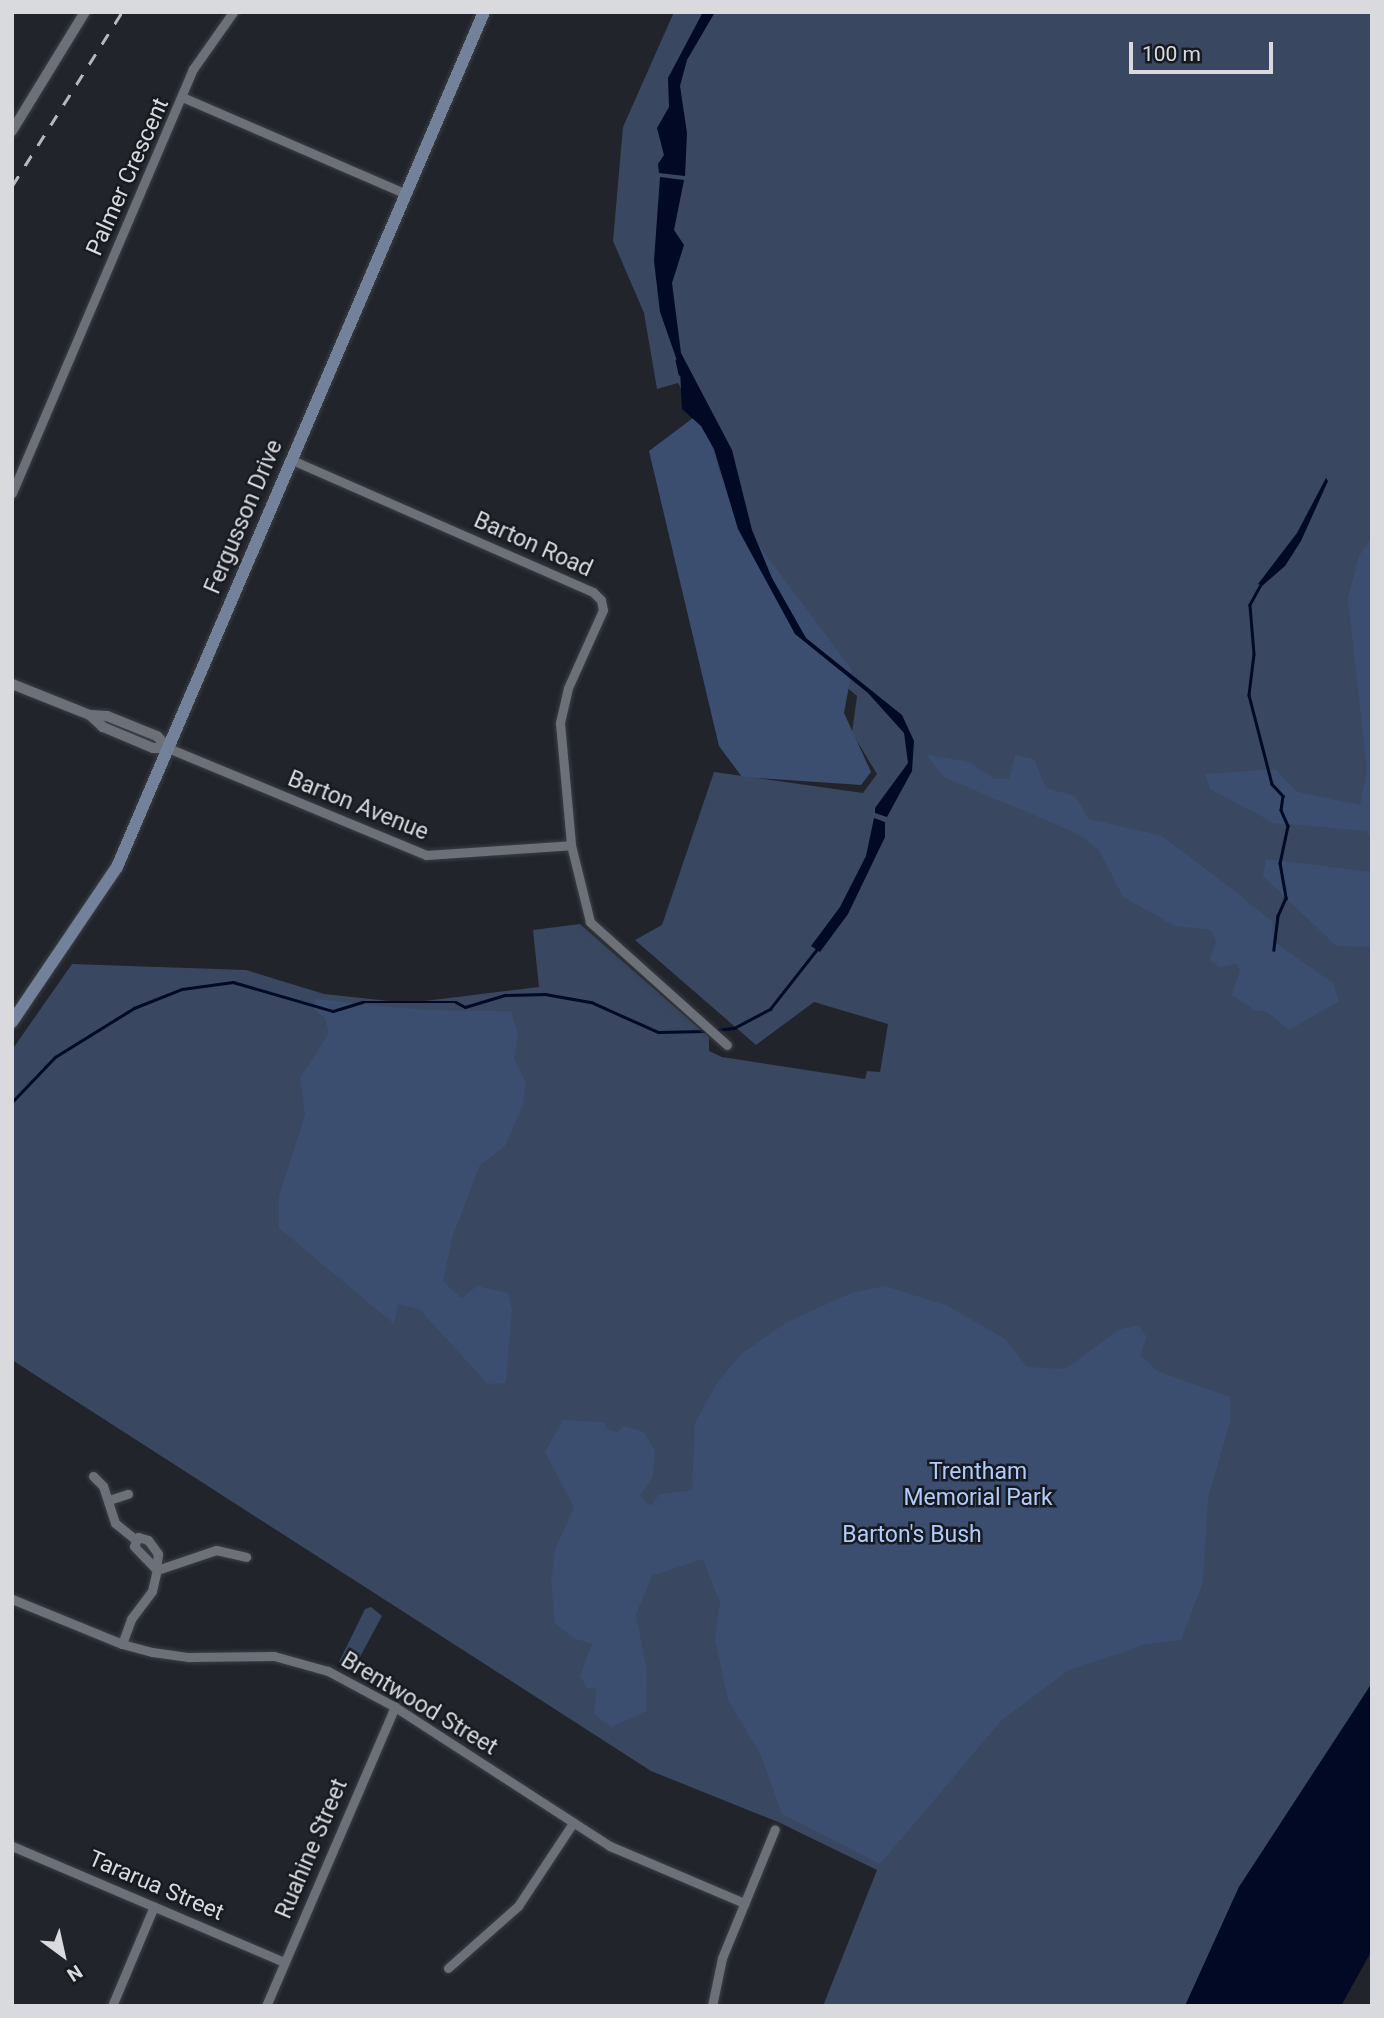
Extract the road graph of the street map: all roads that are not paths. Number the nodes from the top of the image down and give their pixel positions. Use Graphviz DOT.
graph roads {
  1 [pos="85,12"];
  2 [pos="233,12"];
  3 [pos="484,12"];
  4 [pos="182,97"];
  5 [pos="12,131"];
  6 [pos="406,194"];
  7 [pos="292,460"];
  8 [pos="12,493"];
  9 [pos="12,684"];
  10 [pos="168,748"];
  11 [pos="571,845"];
  12 [pos="17,1007"];
  13 [pos="12,1022"];
  14 [pos="727,1045"];
  15 [pos="93,1476"];
  16 [pos="128,1494"];
  17 [pos="109,1500"];
  18 [pos="135,1540"];
  19 [pos="246,1557"];
  20 [pos="157,1569"];
  21 [pos="12,1599"];
  22 [pos="122,1644"];
  23 [pos="394,1707"];
  24 [pos="573,1823"];
  25 [pos="775,1829"];
  26 [pos="12,1846"];
  27 [pos="744,1903"];
  28 [pos="154,1906"];
  29 [pos="284,1962"];
  30 [pos="448,1968"];
  31 [pos="112,2006"];
  32 [pos="266,2006"];
  33 [pos="712,2006"];
  1 -- 5 [label="street"];
  2 -- 4 [label="street"];
  3 -- 6 [label="main road, Fergusson Drive"];
  4 -- 6 [label="street, Palmer Crescent"];
  4 -- 8 [label="street, Palmer Crescent"];
  6 -- 7 [label="main road, Fergusson Drive"];
  7 -- 10 [label="main road, Fergusson Drive"];
  7 -- 11 [label="street, Barton Road"];
  9 -- 10 [label="street"];
  10 -- 11 [label="street, Barton Avenue"];
  10 -- 12 [label="main road, Fergusson Drive"];
  11 -- 14 [label="street"];
  12 -- 13 [label="main road, Fergusson Drive"];
  15 -- 17 [label="street"];
  16 -- 17 [label="street"];
  17 -- 18 [label="street"];
  18 -- 20 [label="street"];
  18 -- 20 [label="street"];
  19 -- 20 [label="street"];
  20 -- 22 [label="street"];
  21 -- 22 [label="street, Brentwood Street"];
  22 -- 23 [label="street, Brentwood Street"];
  23 -- 24 [label="street, Brentwood Street"];
  23 -- 29 [label="street, Ruahine Street"];
  24 -- 27 [label="street, Brentwood Street"];
  24 -- 30 [label="street"];
  25 -- 27 [label="street"];
  26 -- 28 [label="street, Tararua Street"];
  27 -- 33 [label="street"];
  28 -- 29 [label="street, Tararua Street"];
  28 -- 31 [label="street"];
  29 -- 32 [label="street, Ruahine Street"];
}
